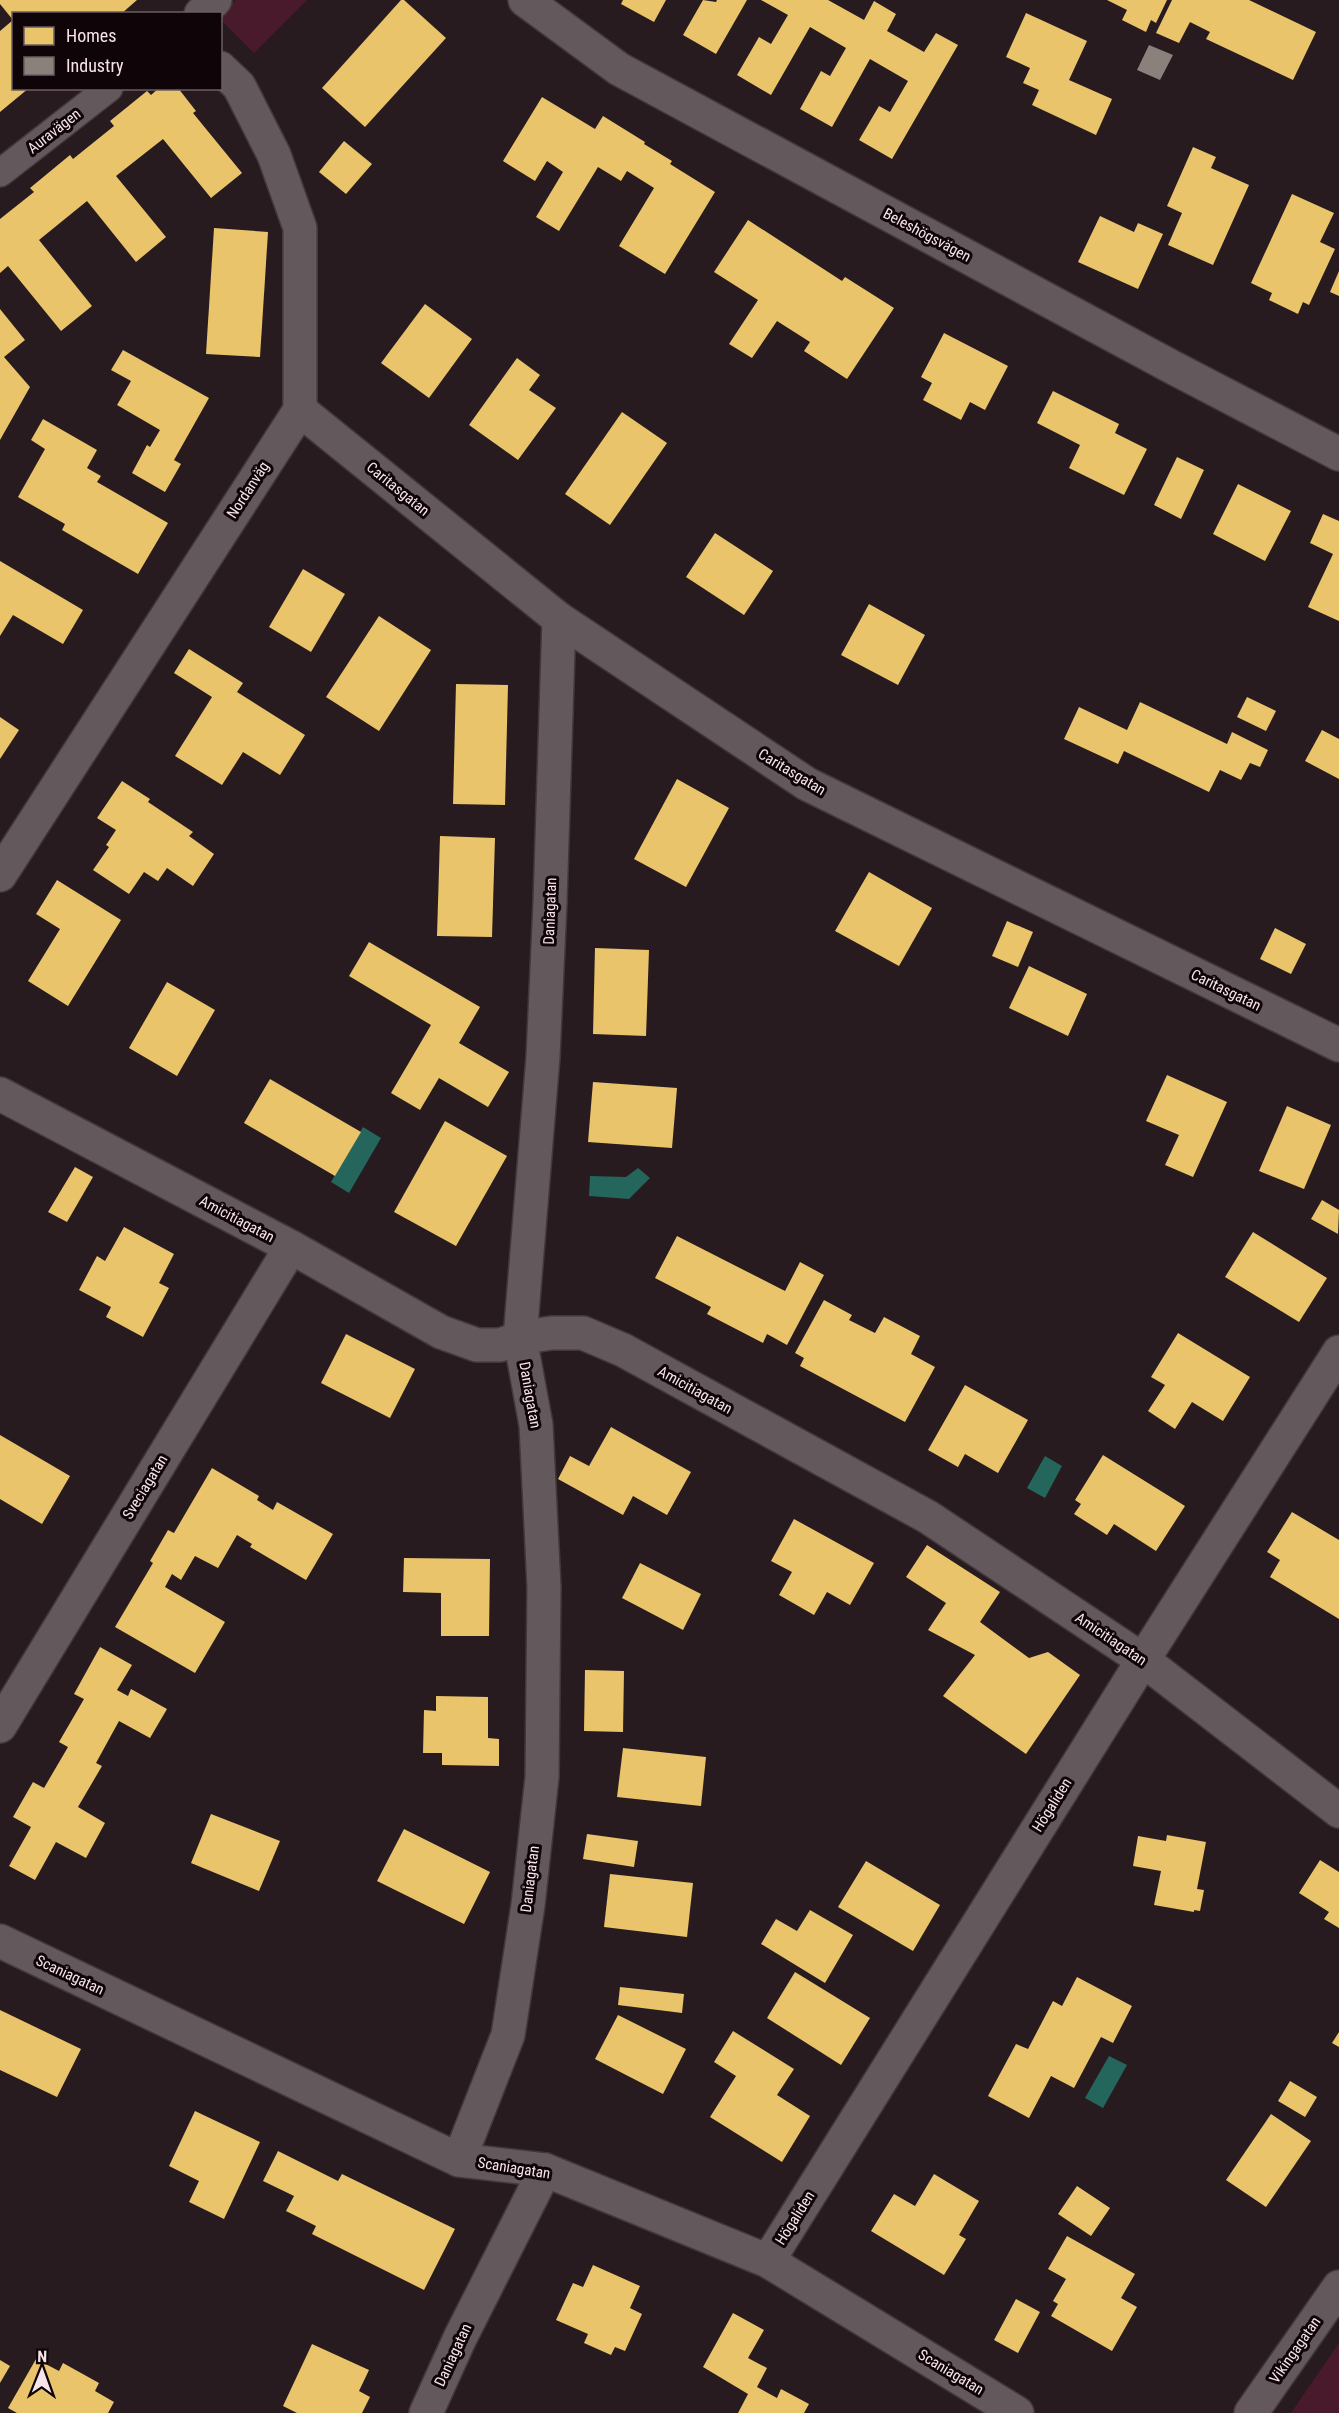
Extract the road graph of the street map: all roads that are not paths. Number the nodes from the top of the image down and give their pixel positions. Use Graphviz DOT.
graph roads {
  1 [pos="215,0"];
  2 [pos="525,0"];
  3 [pos="203,12"];
  4 [pos="222,70"];
  5 [pos="106,90"];
  6 [pos="0,173"];
  7 [pos="300,410"];
  8 [pos="1339,454"];
  9 [pos="559,619"];
  10 [pos="0,875"];
  11 [pos="1339,1045"];
  12 [pos="0,1094"];
  13 [pos="291,1247"];
  14 [pos="520,1338"];
  15 [pos="1339,1352"];
  16 [pos="1143,1660"];
  17 [pos="0,1726"];
  18 [pos="1339,1811"];
  19 [pos="0,1941"];
  20 [pos="459,2160"];
  21 [pos="545,2170"];
  22 [pos="768,2261"];
  23 [pos="1339,2287"];
  24 [pos="426,2413"];
  25 [pos="1017,2413"];
  26 [pos="1251,2413"];
  1 -- 3 [label="street"];
  2 -- 8 [label="street, Beleshögsvägen"];
  4 -- 7 [label="street"];
  5 -- 6 [label="street, Auravägen"];
  7 -- 9 [label="street, Caritasgatan"];
  7 -- 10 [label="street, Nordanväg"];
  9 -- 11 [label="street, Caritasgatan"];
  9 -- 14 [label="street, Daniagatan"];
  12 -- 13 [label="street, Amicitiagatan"];
  13 -- 14 [label="street, Amicitiagatan"];
  13 -- 17 [label="street, Sveciagatan"];
  14 -- 16 [label="street, Amicitiagatan"];
  14 -- 20 [label="street, Daniagatan"];
  15 -- 16 [label="street, Högaliden"];
  16 -- 18 [label="street, Amicitiagatan"];
  16 -- 22 [label="street, Högaliden"];
  19 -- 20 [label="street, Scaniagatan"];
  20 -- 21 [label="street, Scaniagatan"];
  21 -- 22 [label="street, Scaniagatan"];
  21 -- 24 [label="street, Daniagatan"];
  22 -- 25 [label="street, Scaniagatan"];
  23 -- 26 [label="street, Vikingagatan"];
}
